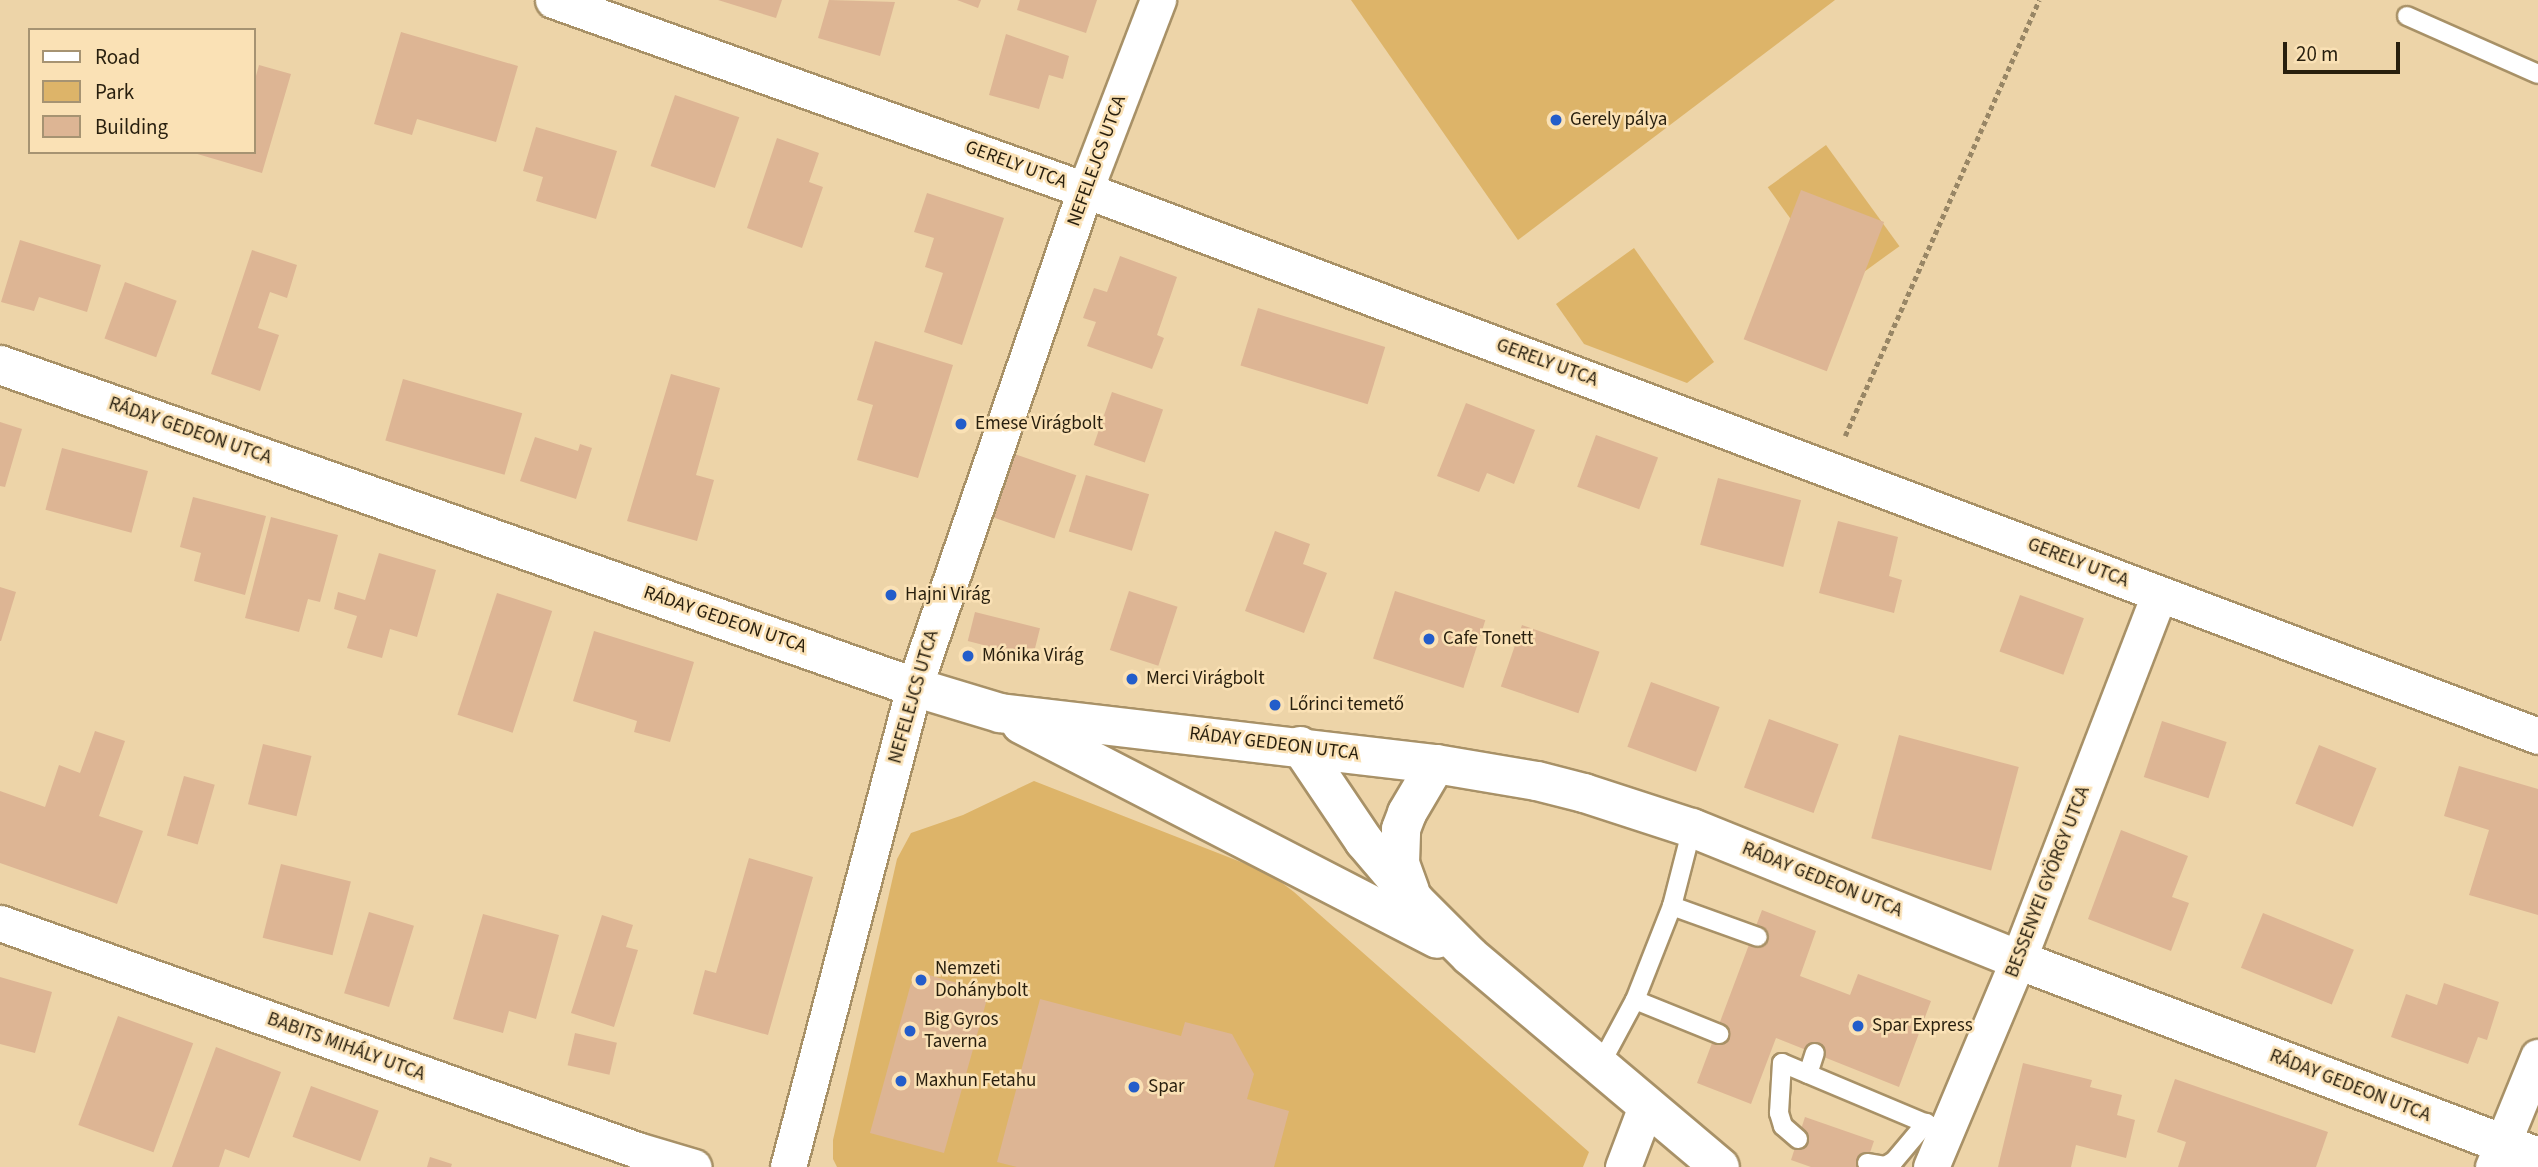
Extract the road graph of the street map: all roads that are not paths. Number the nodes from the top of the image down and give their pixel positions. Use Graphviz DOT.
graph roads {
  1 [pos="553,0"];
  2 [pos="1158,0"];
  3 [pos="2407,16"];
  4 [pos="2538,74"];
  5 [pos="1085,190"];
  6 [pos="0,365"];
  7 [pos="2159,594"];
  8 [pos="914,687"];
  9 [pos="1000,713"];
  10 [pos="2538,736"];
  11 [pos="1300,746"];
  12 [pos="1436,764"];
  13 [pos="1692,828"];
  14 [pos="1416,902"];
  15 [pos="1672,906"];
  16 [pos="0,923"];
  17 [pos="1758,937"];
  18 [pos="1470,956"];
  19 [pos="2018,960"];
  20 [pos="1635,1000"];
  21 [pos="1719,1034"];
  22 [pos="1815,1054"];
  23 [pos="2538,1057"];
  24 [pos="1599,1068"];
  25 [pos="1808,1074"];
  26 [pos="1646,1106"];
  27 [pos="1936,1127"];
  28 [pos="1798,1139"];
  29 [pos="2498,1156"];
  30 [pos="2538,1157"];
  31 [pos="1867,1163"];
  32 [pos="694,1167"];
  33 [pos="788,1167"];
  34 [pos="1623,1167"];
  35 [pos="1720,1167"];
  36 [pos="1931,1167"];
  1 -- 5 [label="street, GERELY UTCA"];
  2 -- 5 [label="street, NEFELEJCS UTCA"];
  3 -- 4 [label="lane"];
  5 -- 7 [label="street, GERELY UTCA"];
  5 -- 8 [label="street, NEFELEJCS UTCA"];
  6 -- 8 [label="main road, RÁDAY GEDEON UTCA"];
  7 -- 10 [label="street, GERELY UTCA"];
  7 -- 19 [label="street, BESSENYEI GYÖRGY UTCA"];
  8 -- 9 [label="main road, RÁDAY GEDEON UTCA"];
  8 -- 33 [label="street, NEFELEJCS UTCA"];
  9 -- 11 [label="main road, RÁDAY GEDEON UTCA"];
  9 -- 18 [label="main road"];
  11 -- 12 [label="main road, RÁDAY GEDEON UTCA"];
  11 -- 14 [label="main road"];
  12 -- 13 [label="main road, RÁDAY GEDEON UTCA"];
  12 -- 14 [label="main road"];
  13 -- 15 [label="lane"];
  13 -- 19 [label="main road, RÁDAY GEDEON UTCA"];
  14 -- 18 [label="main road"];
  15 -- 17 [label="lane"];
  15 -- 20 [label="lane"];
  16 -- 32 [label="street, BABITS MIHÁLY UTCA"];
  18 -- 24 [label="main road"];
  19 -- 27 [label="street, BESSENYEI GYÖRGY UTCA"];
  19 -- 29 [label="main road, RÁDAY GEDEON UTCA"];
  20 -- 21 [label="lane"];
  20 -- 24 [label="lane"];
  22 -- 25 [label="lane"];
  23 -- 29 [label="street"];
  24 -- 26 [label="main road"];
  25 -- 27 [label="lane"];
  25 -- 28 [label="lane"];
  26 -- 34 [label="street"];
  26 -- 35 [label="main road"];
  27 -- 31 [label="lane"];
  27 -- 36 [label="street, BESSENYEI GYÖRGY UTCA"];
  29 -- 30 [label="main road, RÁDAY GEDEON UTCA"];
}
